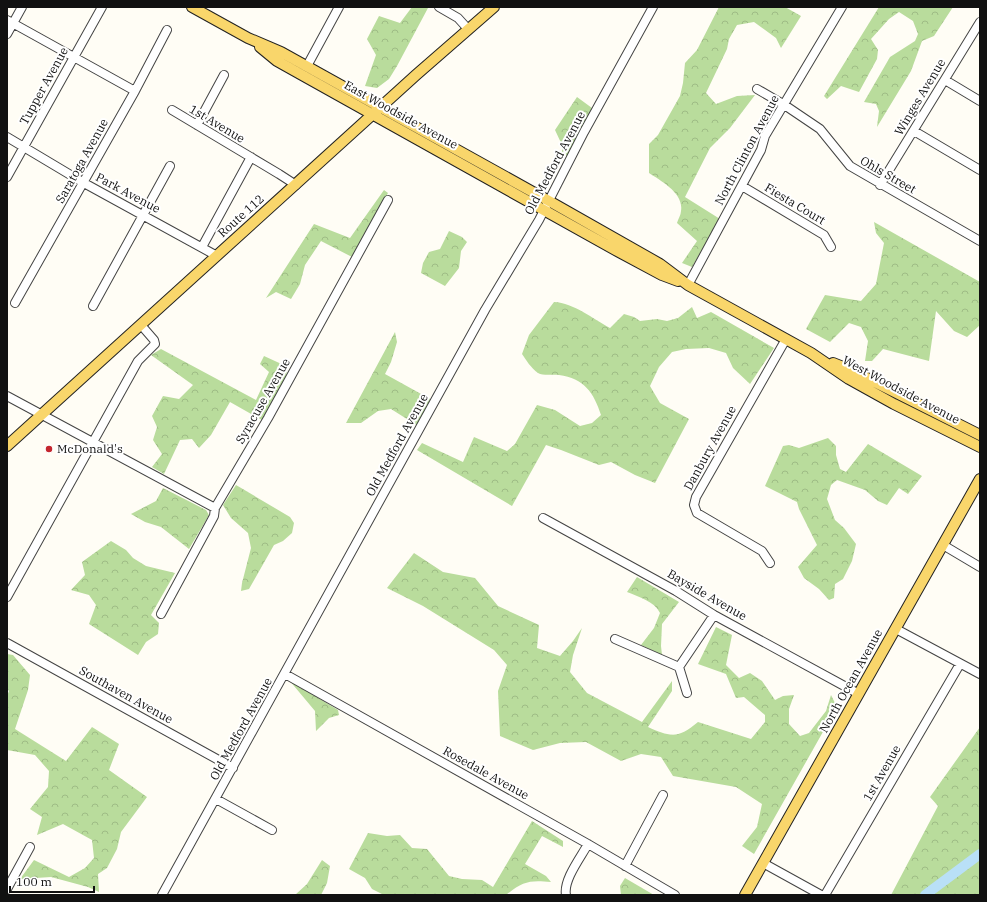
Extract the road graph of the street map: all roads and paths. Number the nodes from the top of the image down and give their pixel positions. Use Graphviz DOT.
graph roads {
  1 [pos="22,7"];
  2 [pos="102,7"];
  3 [pos="192,7"];
  4 [pos="340,7"];
  5 [pos="439,7"];
  6 [pos="494,7"];
  7 [pos="653,7"];
  8 [pos="842,7"];
  9 [pos="10,22"];
  10 [pos="979,27"];
  11 [pos="468,29"];
  12 [pos="167,30"];
  13 [pos="7,34"];
  14 [pos="248,38"];
  15 [pos="75,56"];
  16 [pos="306,66"];
  17 [pos="224,75"];
  18 [pos="945,80"];
  19 [pos="757,89"];
  20 [pos="135,91"];
  21 [pos="980,100"];
  22 [pos="784,104"];
  23 [pos="172,110"];
  24 [pos="377,111"];
  25 [pos="197,125"];
  26 [pos="914,132"];
  27 [pos="7,137"];
  28 [pos="24,146"];
  29 [pos="250,157"];
  30 [pos="170,166"];
  31 [pos="980,170"];
  32 [pos="7,177"];
  33 [pos="84,183"];
  34 [pos="296,185"];
  35 [pos="880,185"];
  36 [pos="742,186"];
  37 [pos="388,200"];
  38 [pos="549,201"];
  39 [pos="544,210"];
  40 [pos="144,215"];
  41 [pos="588,223"];
  42 [pos="980,241"];
  43 [pos="202,247"];
  44 [pos="831,247"];
  45 [pos="217,256"];
  46 [pos="688,285"];
  47 [pos="15,303"];
  48 [pos="93,306"];
  49 [pos="141,325"];
  50 [pos="786,339"];
  51 [pos="811,353"];
  52 [pos="7,396"];
  53 [pos="42,415"];
  54 [pos="980,435"];
  55 [pos="93,443"];
  56 [pos="7,446"];
  57 [pos="980,447"];
  58 [pos="980,479"];
  59 [pos="214,508"];
  60 [pos="543,518"];
  61 [pos="942,545"];
  62 [pos="770,563"];
  63 [pos="980,566"];
  64 [pos="7,597"];
  65 [pos="160,614"];
  66 [pos="714,615"];
  67 [pos="896,629"];
  68 [pos="615,639"];
  69 [pos="7,643"];
  70 [pos="960,664"];
  71 [pos="679,667"];
  72 [pos="285,674"];
  73 [pos="980,674"];
  74 [pos="687,693"];
  75 [pos="859,694"];
  76 [pos="233,768"];
  77 [pos="664,795"];
  78 [pos="216,799"];
  79 [pos="272,830"];
  80 [pos="588,844"];
  81 [pos="30,847"];
  82 [pos="763,863"];
  83 [pos="625,866"];
  84 [pos="7,889"];
  85 [pos="162,895"];
  86 [pos="566,895"];
  87 [pos="675,895"];
  88 [pos="745,895"];
  89 [pos="821,895"];
  90 [pos="826,895"];
  1 -- 9 [label="street"];
  2 -- 15 [label="street, Tupper Avenue"];
  3 -- 14 [label="main road, East Woodside Avenue"];
  4 -- 16 [label="street"];
  5 -- 11 [label="street"];
  6 -- 11 [label="main road, Route 112"];
  7 -- 38 [label="street, Old Medford Avenue"];
  8 -- 22 [label="street, North Clinton Avenue"];
  9 -- 13 [label="street"];
  9 -- 15 [label="street"];
  10 -- 18 [label="street, Winges Avenue"];
  11 -- 24 [label="main road, Route 112"];
  12 -- 20 [label="street, Saratoga Avenue"];
  14 -- 16 [label="main road, East Woodside Avenue"];
  14 -- 24 [label="main road, East Woodside Avenue"];
  15 -- 20 [label="street"];
  15 -- 28 [label="street, Tupper Avenue"];
  16 -- 24 [label="main road, East Woodside Avenue"];
  17 -- 25 [label="street"];
  18 -- 21 [label="street"];
  18 -- 26 [label="street, Winges Avenue"];
  19 -- 22 [label="street, Ohls Street"];
  20 -- 33 [label="street, Saratoga Avenue"];
  22 -- 35 [label="street, Ohls Street"];
  22 -- 36 [label="street, North Clinton Avenue"];
  23 -- 25 [label="street, 1st Avenue"];
  24 -- 34 [label="main road, Route 112"];
  24 -- 38 [label="main road, East Woodside Avenue"];
  24 -- 39 [label="main road, East Woodside Avenue"];
  25 -- 29 [label="street, 1st Avenue"];
  26 -- 31 [label="street"];
  26 -- 35 [label="street, Winges Avenue"];
  27 -- 28 [label="street, Park Avenue"];
  28 -- 32 [label="street, Tupper Avenue"];
  28 -- 33 [label="street, Park Avenue"];
  29 -- 34 [label="street, 1st Avenue"];
  29 -- 43 [label="street"];
  30 -- 40 [label="street"];
  33 -- 40 [label="street, Park Avenue"];
  33 -- 47 [label="street, Saratoga Avenue"];
  34 -- 45 [label="main road, Route 112"];
  35 -- 42 [label="street, Ohls Street"];
  36 -- 44 [label="street, Fiesta Court"];
  36 -- 46 [label="street, North Clinton Avenue"];
  37 -- 59 [label="street, Syracuse Avenue"];
  38 -- 39 [label="street, Old Medford Avenue"];
  38 -- 41 [label="main road, East Woodside Avenue"];
  39 -- 46 [label="main road, West Woodside Avenue"];
  39 -- 72 [label="street, Old Medford Avenue"];
  40 -- 43 [label="street, Park Avenue"];
  40 -- 48 [label="street"];
  41 -- 46 [label="main road, West Woodside Avenue"];
  43 -- 45 [label="street, Park Avenue"];
  45 -- 49 [label="main road, Route 112"];
  46 -- 50 [label="main road, West Woodside Avenue"];
  49 -- 53 [label="main road, Route 112"];
  49 -- 55 [label="street"];
  50 -- 51 [label="main road, West Woodside Avenue"];
  50 -- 62 [label="street, Danbury Avenue"];
  51 -- 54 [label="main road, West Woodside Avenue"];
  51 -- 57 [label="main road, West Woodside Avenue"];
  52 -- 53 [label="street"];
  53 -- 55 [label="street"];
  53 -- 56 [label="main road, Route 112"];
  55 -- 59 [label="street"];
  55 -- 64 [label="street"];
  58 -- 61 [label="main road, North Ocean Avenue"];
  59 -- 65 [label="street, Syracuse Avenue"];
  60 -- 66 [label="street, Bayside Avenue"];
  61 -- 63 [label="street"];
  61 -- 67 [label="main road, North Ocean Avenue"];
  66 -- 71 [label="street"];
  66 -- 75 [label="street, Bayside Avenue"];
  67 -- 70 [label="street"];
  67 -- 75 [label="main road, North Ocean Avenue"];
  68 -- 71 [label="street"];
  69 -- 76 [label="street, Southaven Avenue"];
  70 -- 73 [label="street"];
  70 -- 90 [label="street, 1st Avenue"];
  71 -- 74 [label="street"];
  72 -- 76 [label="street, Old Medford Avenue"];
  72 -- 80 [label="street, Rosedale Avenue"];
  75 -- 82 [label="main road, North Ocean Avenue"];
  76 -- 78 [label="street, Old Medford Avenue"];
  77 -- 83 [label="street"];
  78 -- 79 [label="street"];
  78 -- 85 [label="street, Old Medford Avenue"];
  80 -- 83 [label="street, Rosedale Avenue"];
  80 -- 86 [label="street"];
  81 -- 84 [label="street"];
  82 -- 88 [label="main road, North Ocean Avenue"];
  82 -- 89 [label="street"];
  83 -- 87 [label="street, Rosedale Avenue"];
}
